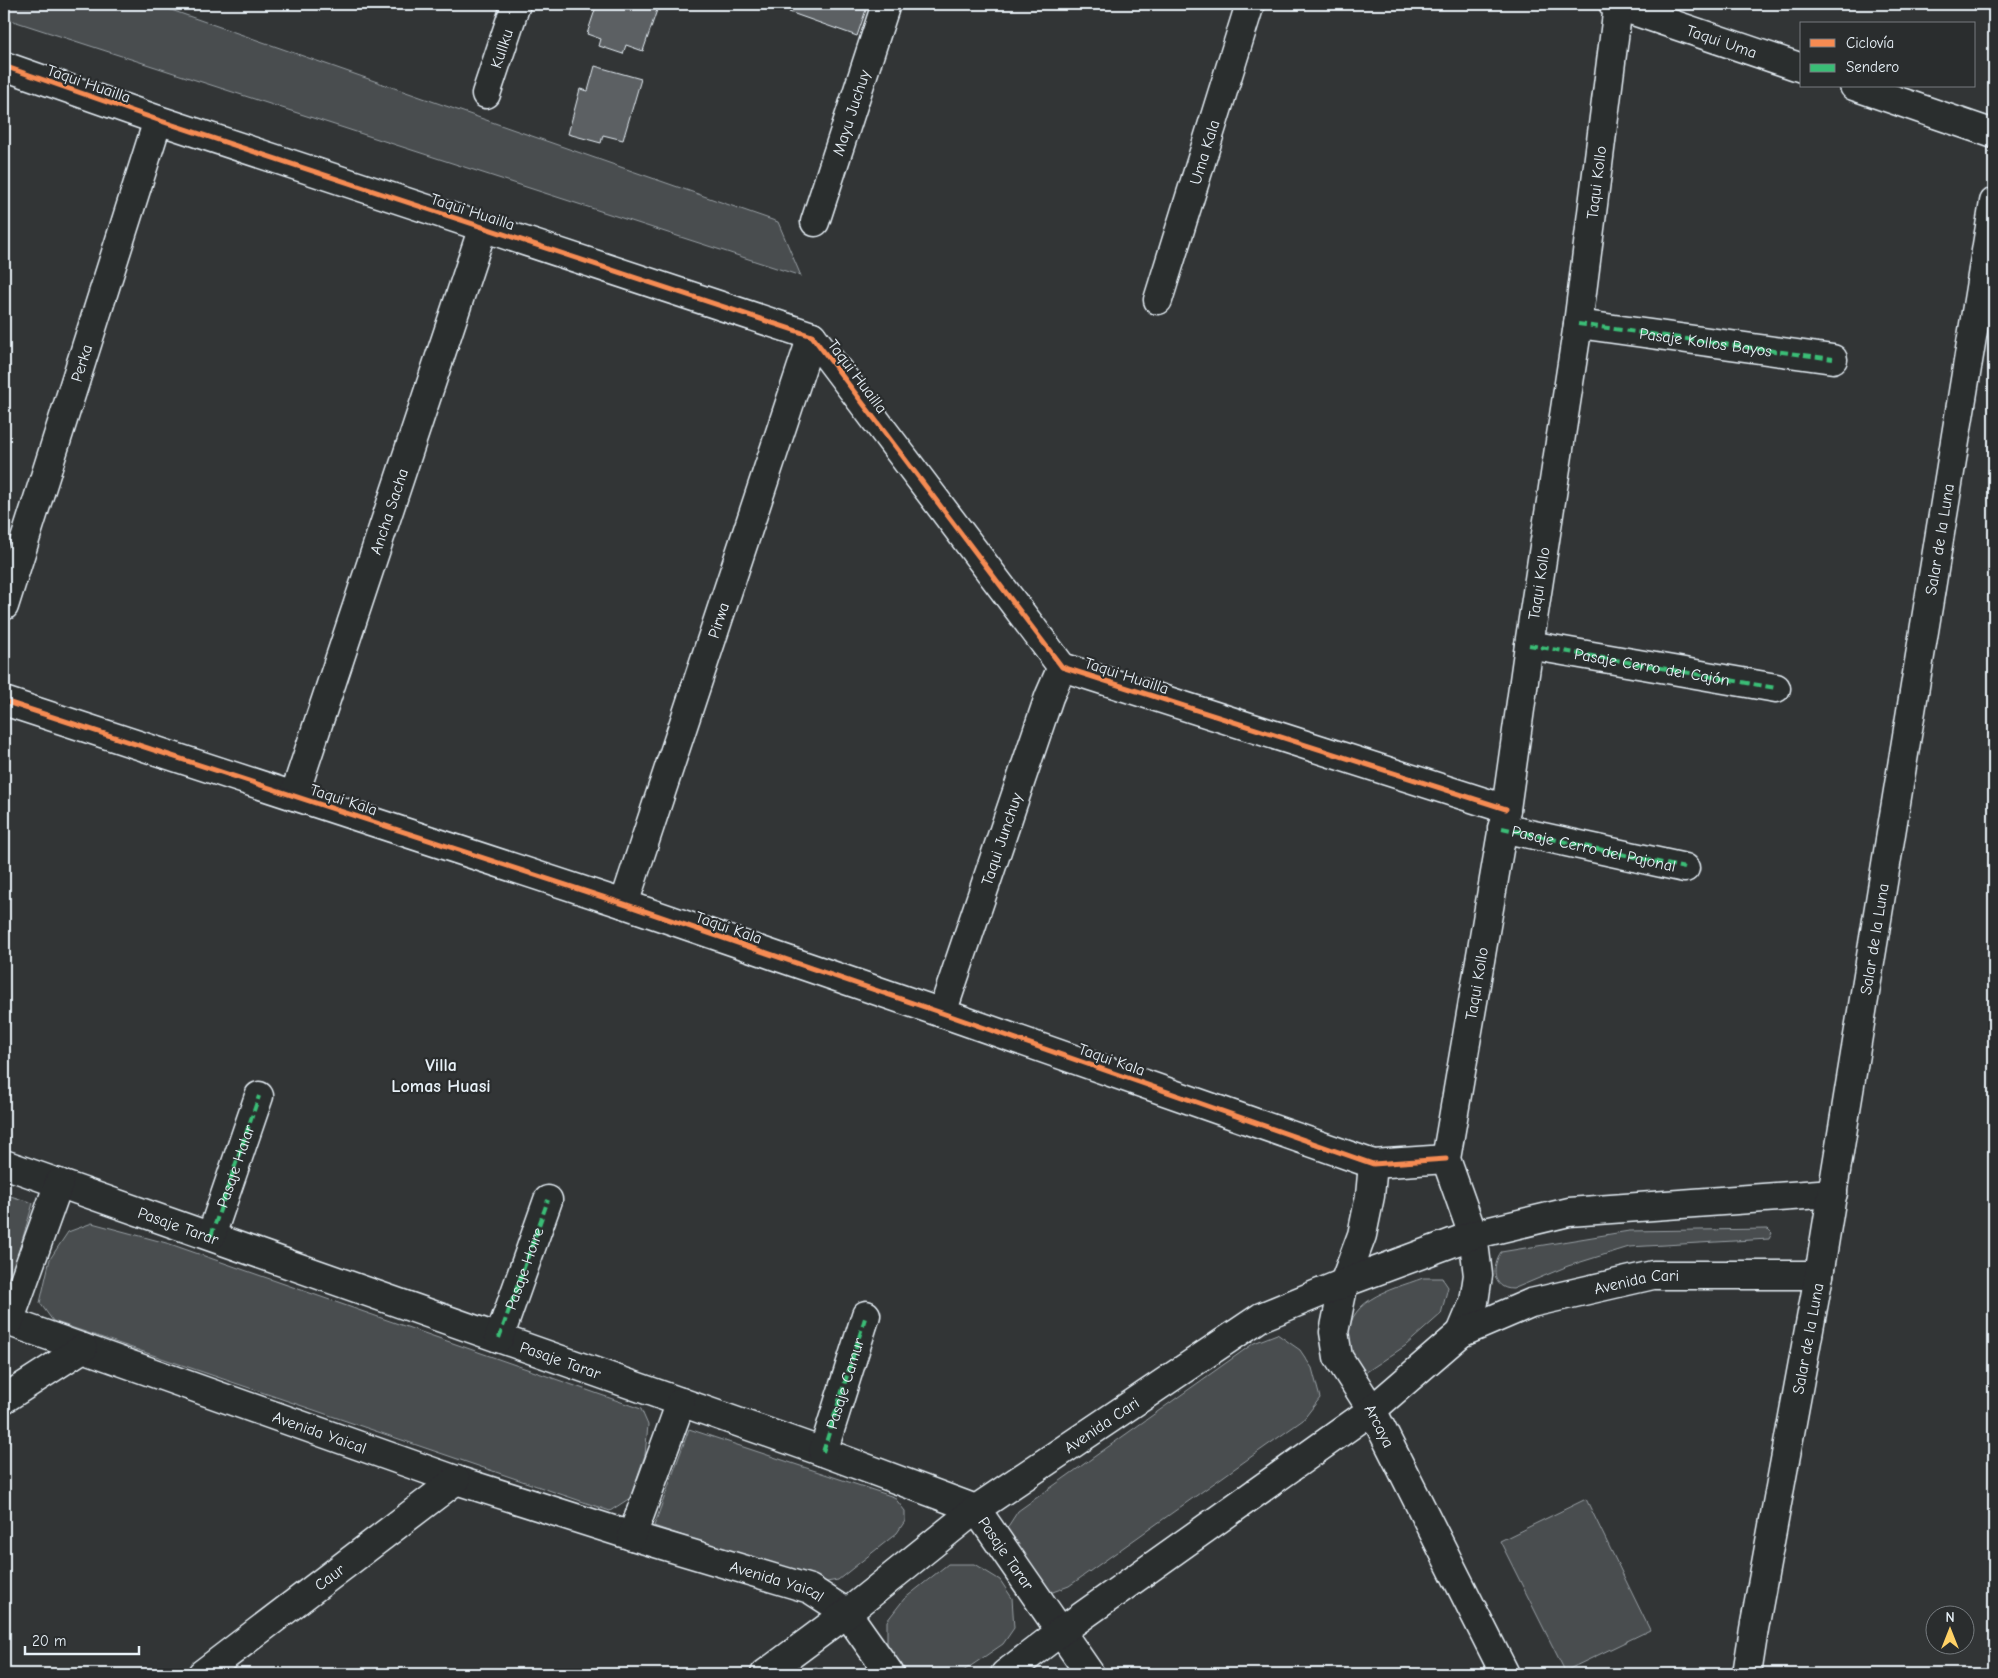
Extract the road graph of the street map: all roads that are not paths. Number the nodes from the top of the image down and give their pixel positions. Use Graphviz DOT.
graph roads {
  1 [pos="516,4"];
  2 [pos="886,4"];
  3 [pos="1250,4"];
  4 [pos="1616,5"];
  5 [pos="4,66"];
  6 [pos="1800,67"];
  7 [pos="1860,88"];
  8 [pos="486,94"];
  9 [pos="158,120"];
  10 [pos="1994,134"];
  11 [pos="1994,202"];
  12 [pos="815,222"];
  13 [pos="483,227"];
  14 [pos="1158,300"];
  15 [pos="1578,324"];
  16 [pos="812,336"];
  17 [pos="1833,360"];
  18 [pos="4,606"];
  19 [pos="1529,645"];
  20 [pos="1062,667"];
  21 [pos="1776,688"];
  22 [pos="4,701"];
  23 [pos="294,796"];
  24 [pos="1504,818"];
  25 [pos="1685,868"];
  26 [pos="624,904"];
  27 [pos="942,1012"];
  28 [pos="259,1096"];
  29 [pos="1446,1159"];
  30 [pos="4,1164"];
  31 [pos="1373,1164"];
  32 [pos="59,1183"];
  33 [pos="1833,1193"];
  34 [pos="548,1200"];
  35 [pos="1473,1235"];
  36 [pos="211,1236"];
  37 [pos="1819,1275"];
  38 [pos="1344,1283"];
  39 [pos="866,1315"];
  40 [pos="6,1321"];
  41 [pos="1462,1333"];
  42 [pos="498,1338"];
  43 [pos="84,1348"];
  44 [pos="4,1399"];
  45 [pos="681,1402"];
  46 [pos="1372,1410"];
  47 [pos="823,1452"];
  48 [pos="456,1480"];
  49 [pos="976,1509"];
  50 [pos="632,1536"];
  51 [pos="847,1613"];
  52 [pos="1060,1632"];
  53 [pos="202,1674"];
  54 [pos="765,1674"];
  55 [pos="890,1674"];
  56 [pos="1005,1674"];
  57 [pos="1090,1674"];
  58 [pos="1505,1674"];
  59 [pos="1747,1674"];
  1 -- 8 [label="street, Kullku"];
  2 -- 12 [label="street, Mayu Juchuy"];
  3 -- 14 [label="street, Uma Kala"];
  4 -- 6 [label="street, Taqui Uma"];
  4 -- 15 [label="street, Taqui Kollo"];
  5 -- 9 [label="street, Taqui Huailla"];
  7 -- 10 [label="street"];
  9 -- 13 [label="street, Taqui Huailla"];
  9 -- 18 [label="street, Perka"];
  11 -- 33 [label="street, Salar de la Luna"];
  13 -- 16 [label="street, Taqui Huailla"];
  13 -- 23 [label="street, Ancha Sacha"];
  15 -- 17 [label="street, Pasaje Kollos Bayos"];
  15 -- 19 [label="street, Taqui Kollo"];
  16 -- 20 [label="street, Taqui Huailla"];
  16 -- 26 [label="street, Pirwa"];
  19 -- 21 [label="street, Pasaje Cerro del Cajón"];
  19 -- 24 [label="street, Taqui Kollo"];
  20 -- 24 [label="street, Taqui Huailla"];
  20 -- 27 [label="street, Taqui Junchuy"];
  22 -- 23 [label="street, Taqui Kala"];
  23 -- 26 [label="street, Taqui Kala"];
  24 -- 25 [label="street, Pasaje Cerro del Pajonal"];
  24 -- 29 [label="street, Taqui Kollo"];
  26 -- 27 [label="street, Taqui Kala"];
  27 -- 31 [label="street, Taqui Kala"];
  28 -- 36 [label="street, Pasaje Halar"];
  29 -- 31 [label="street, Taqui Kala"];
  29 -- 35 [label="street, Avenida Cari"];
  30 -- 32 [label="street, Pasaje Tarar"];
  31 -- 38 [label="street, Arcaya"];
  32 -- 36 [label="street, Pasaje Tarar"];
  32 -- 40 [label="street, Avenida Yaical"];
  33 -- 35 [label="street, Avenida Cari"];
  33 -- 37 [label="street, Salar de la Luna"];
  34 -- 42 [label="street, Pasaje Hoire"];
  35 -- 38 [label="street, Avenida Cari"];
  35 -- 41 [label="street, Avenida Cari"];
  36 -- 42 [label="street, Pasaje Tarar"];
  37 -- 41 [label="street, Avenida Cari"];
  37 -- 59 [label="street, Salar de la Luna"];
  38 -- 46 [label="street, Arcaya"];
  38 -- 49 [label="street, Avenida Cari"];
  39 -- 47 [label="street, Pasaje Camur"];
  40 -- 43 [label="street, Avenida Yaical"];
  41 -- 46 [label="street, Avenida Cari"];
  42 -- 45 [label="street, Pasaje Tarar"];
  43 -- 44 [label="street"];
  43 -- 48 [label="street, Avenida Yaical"];
  45 -- 47 [label="street, Pasaje Tarar"];
  45 -- 50 [label="street"];
  46 -- 52 [label="street, Avenida Cari"];
  46 -- 58 [label="street, Arcaya"];
  47 -- 49 [label="street, Pasaje Tarar"];
  48 -- 50 [label="street, Avenida Yaical"];
  48 -- 53 [label="street, Caur"];
  49 -- 51 [label="street, Avenida Cari"];
  49 -- 52 [label="street, Pasaje Tarar"];
  50 -- 51 [label="street, Avenida Yaical"];
  51 -- 54 [label="street, Avenida Cari"];
  51 -- 55 [label="street, Avenida Yaical"];
  52 -- 56 [label="street, Avenida Cari"];
  52 -- 57 [label="street, Pasaje Tarar"];
}
